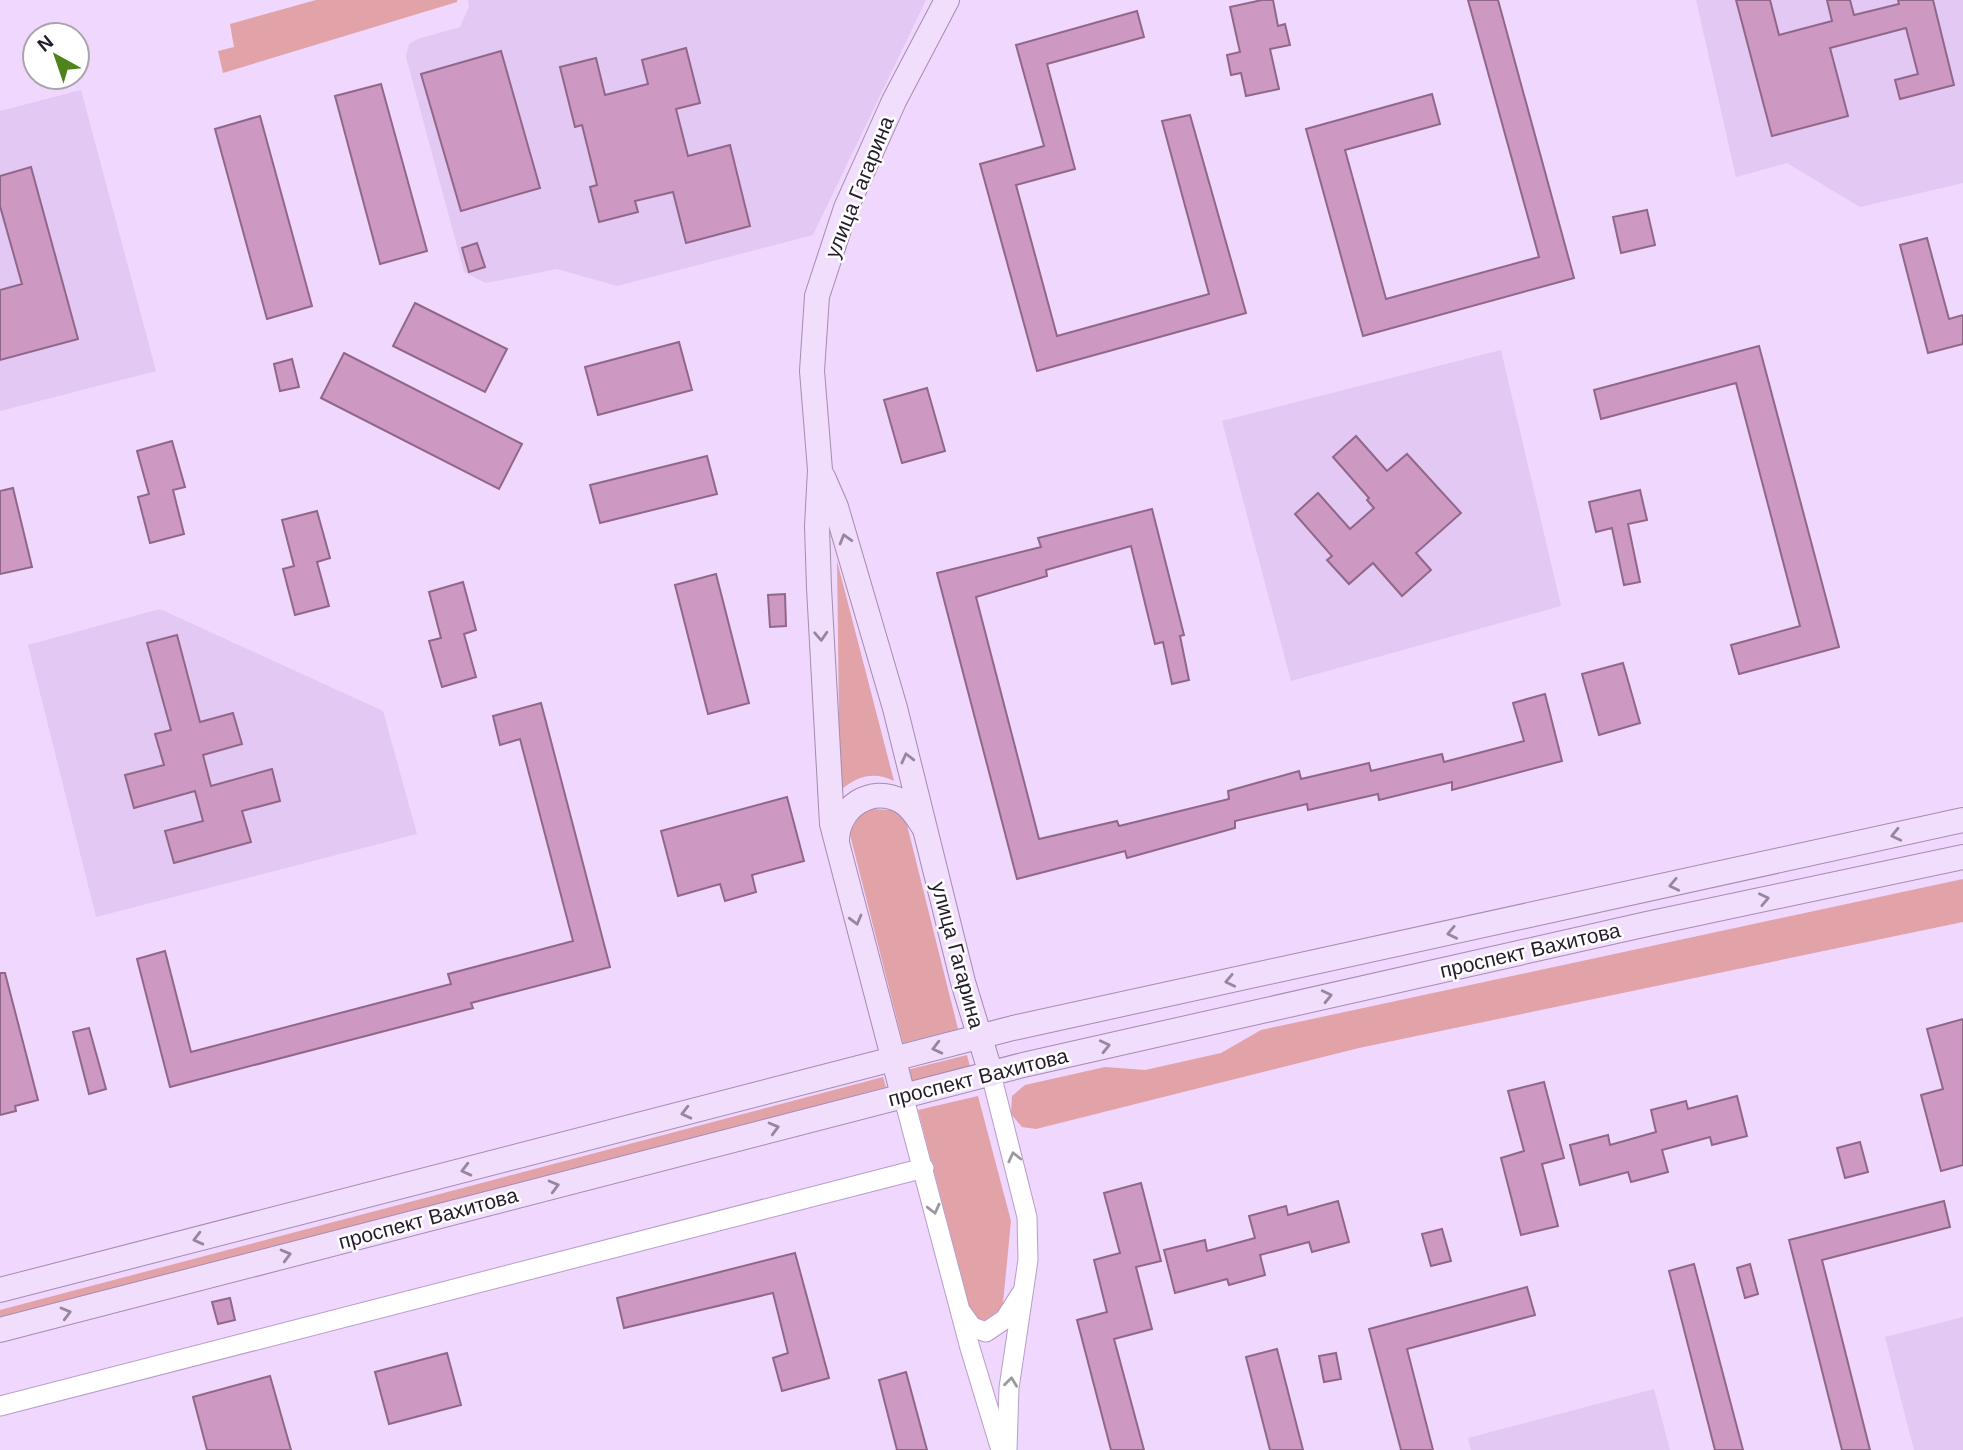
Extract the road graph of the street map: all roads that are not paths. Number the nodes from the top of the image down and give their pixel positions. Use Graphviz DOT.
graph roads {
  1 [pos="947,0"];
  2 [pos="820,470"];
  3 [pos="1963,820"];
  4 [pos="926,830"];
  5 [pos="839,854"];
  6 [pos="1963,857"];
  7 [pos="980,1037"];
  8 [pos="894,1059"];
  9 [pos="991,1074"];
  10 [pos="903,1096"];
  11 [pos="924,1168"];
  12 [pos="1025,1287"];
  13 [pos="0,1290"];
  14 [pos="959,1309"];
  15 [pos="0,1331"];
  16 [pos="0,1406"];
  17 [pos="1001,1450"];
  18 [pos="1007,1450"];
  1 -- 2 [label="main road, улица Гагарина"];
  4 -- 2 [label="main road, улица Гагарина, one-way"];
  2 -- 5 [label="main road, улица Гагарина, one-way"];
  3 -- 7 [label="main road, проспект Вахитова, one-way"];
  4 -- 5 [label="main road"];
  4 -- 7 [label="main road, улица Гагарина"];
  5 -- 8 [label="main road, улица Гагарина, one-way"];
  9 -- 6 [label="main road, проспект Вахитова, one-way"];
  7 -- 8 [label="main road, проспект Вахитова, one-way"];
  7 -- 9 [label="main road, улица Гагарина"];
  8 -- 10 [label="main road, улица Гагарина"];
  8 -- 13 [label="main road, проспект Вахитова, one-way"];
  9 -- 10 [label="main road, проспект Вахитова"];
  12 -- 9 [label="street, улица Гагарина, one-way"];
  10 -- 11 [label="street, улица Гагарина"];
  15 -- 10 [label="main road, проспект Вахитова, one-way"];
  11 -- 14 [label="street, улица Гагарина, one-way"];
  11 -- 16 [label="street"];
  12 -- 14 [label="street"];
  18 -- 12 [label="street, улица Гагарина, one-way"];
  14 -- 17 [label="street, улица Гагарина"];
}
